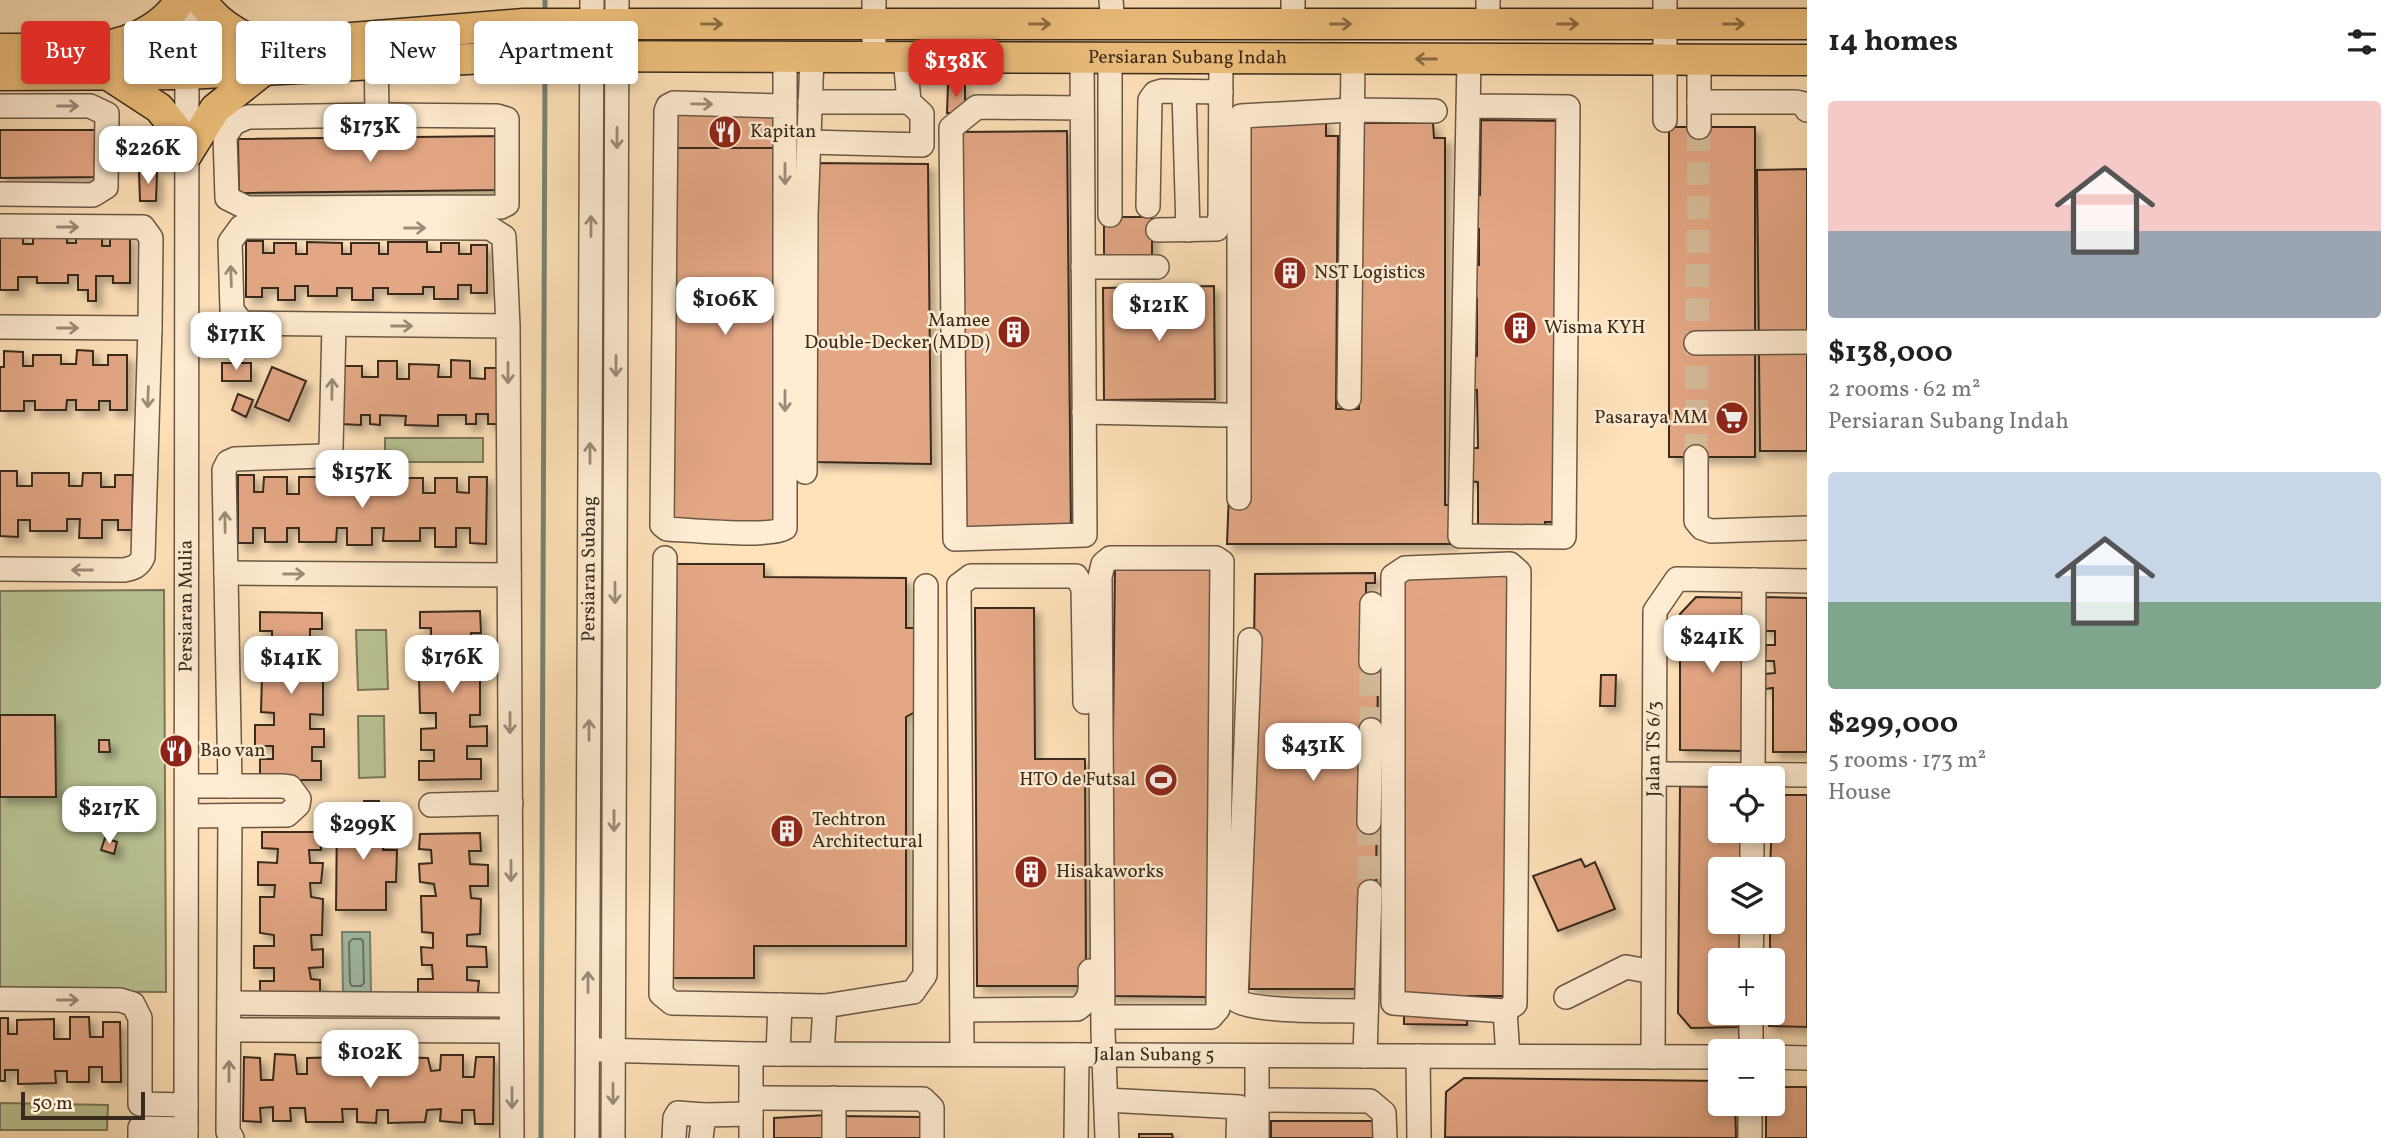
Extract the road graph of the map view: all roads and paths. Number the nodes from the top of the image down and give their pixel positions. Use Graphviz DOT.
graph roads {
  1 [pos="180,0"];
  2 [pos="187,0"];
  3 [pos="201,0"];
  4 [pos="874,12"];
  5 [pos="1112,12"];
  6 [pos="1293,12"];
  7 [pos="1488,12"];
  8 [pos="1665,12"];
  9 [pos="597,14"];
  10 [pos="187,21"];
  11 [pos="1807,24"];
  12 [pos="236,31"];
  13 [pos="460,36"];
  14 [pos="0,49"];
  15 [pos="21,52"];
  16 [pos="110,56"];
  17 [pos="638,56"];
  18 [pos="791,57"];
  19 [pos="874,57"];
  20 [pos="905,57"];
  21 [pos="1096,58"];
  22 [pos="1221,58"];
  23 [pos="1353,59"];
  24 [pos="1469,59"];
  25 [pos="1665,60"];
  26 [pos="1699,60"];
  27 [pos="1807,60"];
  28 [pos="110,68"];
  29 [pos="21,72"];
  30 [pos="0,75"];
  31 [pos="187,84"];
  32 [pos="240,84"];
  33 [pos="377,84"];
  34 [pos="593,84"];
  35 [pos="594,84"];
  36 [pos="1184,92"];
  37 [pos="1221,92"];
  38 [pos="810,102"];
  39 [pos="909,102"];
  40 [pos="1699,102"];
  41 [pos="0,106"];
  42 [pos="779,106"];
  43 [pos="1468,106"];
  44 [pos="1082,108"];
  45 [pos="1352,110"];
  46 [pos="1807,110"];
  47 [pos="1435,111"];
  48 [pos="377,115"];
  49 [pos="1665,120"];
  50 [pos="1699,127"];
  51 [pos="808,142"];
  52 [pos="187,148"];
  53 [pos="0,194"];
  54 [pos="1148,205"];
  55 [pos="1110,215"];
  56 [pos="0,226"];
  57 [pos="1158,230"];
  58 [pos="1188,230"];
  59 [pos="1083,267"];
  60 [pos="1157,267"];
  61 [pos="334,325"];
  62 [pos="508,326"];
  63 [pos="0,327"];
  64 [pos="150,328"];
  65 [pos="1807,342"];
  66 [pos="1696,343"];
  67 [pos="1349,398"];
  68 [pos="1084,412"];
  69 [pos="1224,415"];
  70 [pos="1696,457"];
  71 [pos="805,472"];
  72 [pos="1239,498"];
  73 [pos="1807,528"];
  74 [pos="664,558"];
  75 [pos="0,569"];
  76 [pos="226,573"];
  77 [pos="509,575"];
  78 [pos="1754,580"];
  79 [pos="1807,581"];
  80 [pos="926,586"];
  81 [pos="1371,604"];
  82 [pos="1250,640"];
  83 [pos="1371,662"];
  84 [pos="1371,730"];
  85 [pos="1753,766"];
  86 [pos="1654,774"];
  87 [pos="1807,775"];
  88 [pos="1708,776"];
  89 [pos="1785,776"];
  90 [pos="188,786"];
  91 [pos="230,786"];
  92 [pos="511,803"];
  93 [pos="431,805"];
  94 [pos="188,816"];
  95 [pos="230,816"];
  96 [pos="1369,821"];
  97 [pos="1370,892"];
  98 [pos="1653,972"];
  99 [pos="1566,997"];
  100 [pos="0,999"];
  101 [pos="229,1003"];
  102 [pos="780,1004"];
  103 [pos="511,1005"];
  104 [pos="825,1006"];
  105 [pos="962,1010"];
  106 [pos="1365,1011"];
  107 [pos="1505,1011"];
  108 [pos="1103,1017"];
  109 [pos="1211,1017"];
  110 [pos="229,1030"];
  111 [pos="512,1031"];
  112 [pos="588,1050"];
  113 [pos="614,1051"];
  114 [pos="751,1054"];
  115 [pos="778,1054"];
  116 [pos="822,1054"];
  117 [pos="962,1055"];
  118 [pos="1077,1055"];
  119 [pos="1103,1055"];
  120 [pos="1211,1055"];
  121 [pos="1257,1056"];
  122 [pos="1365,1056"];
  123 [pos="1418,1056"];
  124 [pos="1508,1056"];
  125 [pos="1653,1057"];
  126 [pos="1708,1057"];
  127 [pos="1785,1057"];
  128 [pos="1807,1058"];
  129 [pos="834,1098"];
  130 [pos="1106,1100"];
  131 [pos="1257,1100"];
  132 [pos="186,1105"];
  133 [pos="751,1106"];
  134 [pos="704,1115"];
  135 [pos="1750,1116"];
  136 [pos="186,1133"];
  137 [pos="140,1138"];
  138 [pos="232,1138"];
  139 [pos="512,1138"];
  140 [pos="587,1138"];
  141 [pos="613,1138"];
  142 [pos="674,1138"];
  143 [pos="701,1138"];
  144 [pos="751,1138"];
  145 [pos="834,1138"];
  146 [pos="932,1138"];
  147 [pos="1076,1138"];
  148 [pos="1107,1138"];
  149 [pos="1238,1138"];
  150 [pos="1257,1138"];
  151 [pos="1385,1138"];
  152 [pos="1419,1138"];
  153 [pos="1750,1138"];
  1 -- 16 [label="main road"];
  2 -- 10 [label="street, Persiaran Mulia"];
  3 -- 12 [label="main road"];
  4 -- 5 [label="main road, Persiaran Subang Indah, one-way"];
  9 -- 4 [label="main road, Persiaran Subang Indah, one-way"];
  4 -- 19 [label="street"];
  5 -- 6 [label="main road, Persiaran Subang Indah"];
  6 -- 7 [label="main road, Persiaran Subang Indah, one-way"];
  7 -- 8 [label="main road, Persiaran Subang Indah, one-way"];
  8 -- 11 [label="main road, Persiaran Subang Indah, one-way"];
  8 -- 25 [label="street"];
  9 -- 13 [label="main road, Persiaran Subang Indah"];
  14 -- 15 [label="main road"];
  17 -- 18 [label="main road, Persiaran Subang Indah"];
  18 -- 19 [label="main road, Persiaran Subang Indah"];
  18 -- 38 [label="street"];
  18 -- 42 [label="street"];
  19 -- 20 [label="main road, Persiaran Subang Indah"];
  20 -- 21 [label="main road, Persiaran Subang Indah"];
  20 -- 39 [label="street"];
  21 -- 22 [label="main road, Persiaran Subang Indah"];
  21 -- 44 [label="street"];
  21 -- 55 [label="street"];
  22 -- 23 [label="main road, Persiaran Subang Indah"];
  22 -- 37 [label="street"];
  24 -- 23 [label="main road, Persiaran Subang Indah, one-way"];
  23 -- 45 [label="street"];
  24 -- 25 [label="main road, Persiaran Subang Indah"];
  24 -- 43 [label="street"];
  25 -- 26 [label="main road, Persiaran Subang Indah"];
  25 -- 49 [label="street"];
  26 -- 27 [label="main road, Persiaran Subang Indah"];
  26 -- 40 [label="street"];
  28 -- 52 [label="main road"];
  29 -- 30 [label="main road"];
  31 -- 52 [label="street, Persiaran Mulia"];
  32 -- 52 [label="main road"];
  33 -- 48 [label="street"];
  112 -- 34 [label="street, Persiaran Subang, one-way"];
  35 -- 113 [label="street, Persiaran Subang, one-way"];
  36 -- 37 [label="street"];
  36 -- 54 [label="street"];
  36 -- 58 [label="street"];
  37 -- 58 [label="street"];
  38 -- 39 [label="street"];
  38 -- 51 [label="street"];
  39 -- 51 [label="street"];
  40 -- 46 [label="street"];
  40 -- 50 [label="street"];
  41 -- 53 [label="street, one-way"];
  42 -- 42 [label="street, one-way"];
  43 -- 43 [label="street"];
  44 -- 59 [label="street"];
  44 -- 68 [label="street"];
  45 -- 47 [label="street"];
  45 -- 67 [label="street"];
  45 -- 72 [label="street"];
  48 -- 48 [label="street"];
  51 -- 71 [label="street"];
  52 -- 90 [label="street, Persiaran Mulia"];
  56 -- 64 [label="street, one-way"];
  57 -- 58 [label="street"];
  59 -- 60 [label="street"];
  59 -- 68 [label="street"];
  61 -- 62 [label="street, one-way"];
  61 -- 62 [label="street, one-way"];
  76 -- 61 [label="street, one-way"];
  62 -- 77 [label="street, one-way"];
  63 -- 64 [label="street, one-way"];
  64 -- 75 [label="street, one-way"];
  65 -- 66 [label="street"];
  68 -- 69 [label="street"];
  70 -- 73 [label="street"];
  74 -- 102 [label="street"];
  76 -- 77 [label="street, one-way"];
  76 -- 91 [label="street"];
  77 -- 92 [label="street, one-way"];
  78 -- 79 [label="street, Jalan TS 6/3"];
  78 -- 85 [label="street"];
  78 -- 86 [label="street, Jalan TS 6/3"];
  80 -- 104 [label="street"];
  81 -- 83 [label="street"];
  82 -- 106 [label="street"];
  84 -- 96 [label="street"];
  86 -- 88 [label="street"];
  86 -- 98 [label="street, Jalan TS 6/3"];
  87 -- 89 [label="street"];
  90 -- 91 [label="street"];
  90 -- 94 [label="street, Persiaran Mulia"];
  91 -- 95 [label="street"];
  92 -- 93 [label="street"];
  92 -- 103 [label="street, one-way"];
  94 -- 95 [label="street"];
  94 -- 132 [label="street, Persiaran Mulia"];
  95 -- 101 [label="street"];
  97 -- 106 [label="street"];
  98 -- 99 [label="street"];
  98 -- 125 [label="street, Jalan TS 6/3"];
  100 -- 132 [label="street, one-way"];
  101 -- 103 [label="street"];
  101 -- 110 [label="street"];
  102 -- 104 [label="street"];
  102 -- 115 [label="street"];
  103 -- 111 [label="street"];
  104 -- 116 [label="street"];
  105 -- 105 [label="street"];
  105 -- 117 [label="street"];
  106 -- 122 [label="street"];
  107 -- 107 [label="street"];
  107 -- 124 [label="street"];
  108 -- 109 [label="street"];
  108 -- 109 [label="street"];
  108 -- 119 [label="street"];
  109 -- 120 [label="street"];
  110 -- 111 [label="street"];
  138 -- 110 [label="street, one-way"];
  111 -- 139 [label="street, one-way"];
  112 -- 113 [label="street, Jalan Subang 5"];
  112 -- 140 [label="street, Persiaran Subang"];
  113 -- 114 [label="street, Jalan Subang 5"];
  113 -- 141 [label="street, Persiaran Subang, one-way"];
  114 -- 115 [label="street, Jalan Subang 5"];
  114 -- 133 [label="street"];
  115 -- 116 [label="street, Jalan Subang 5"];
  116 -- 117 [label="street, Jalan Subang 5"];
  117 -- 118 [label="street, Jalan Subang 5"];
  118 -- 119 [label="street, Jalan Subang 5"];
  118 -- 147 [label="street"];
  119 -- 120 [label="street, Jalan Subang 5"];
  119 -- 130 [label="street"];
  120 -- 121 [label="street, Jalan Subang 5"];
  121 -- 122 [label="street, Jalan Subang 5"];
  121 -- 131 [label="street"];
  122 -- 123 [label="street, Jalan Subang 5"];
  123 -- 124 [label="street, Jalan Subang 5"];
  123 -- 152 [label="street"];
  124 -- 125 [label="street, Jalan Subang 5"];
  125 -- 126 [label="street, Jalan Subang 5"];
  127 -- 128 [label="street"];
  129 -- 133 [label="street"];
  129 -- 145 [label="street"];
  129 -- 146 [label="street"];
  130 -- 148 [label="street"];
  130 -- 149 [label="street"];
  131 -- 150 [label="street"];
  131 -- 151 [label="street"];
  132 -- 136 [label="street, Persiaran Mulia"];
  133 -- 134 [label="street"];
  133 -- 144 [label="street"];
  134 -- 142 [label="street"];
  134 -- 143 [label="street"];
  135 -- 153 [label="street"];
  136 -- 137 [label="street"];
}
